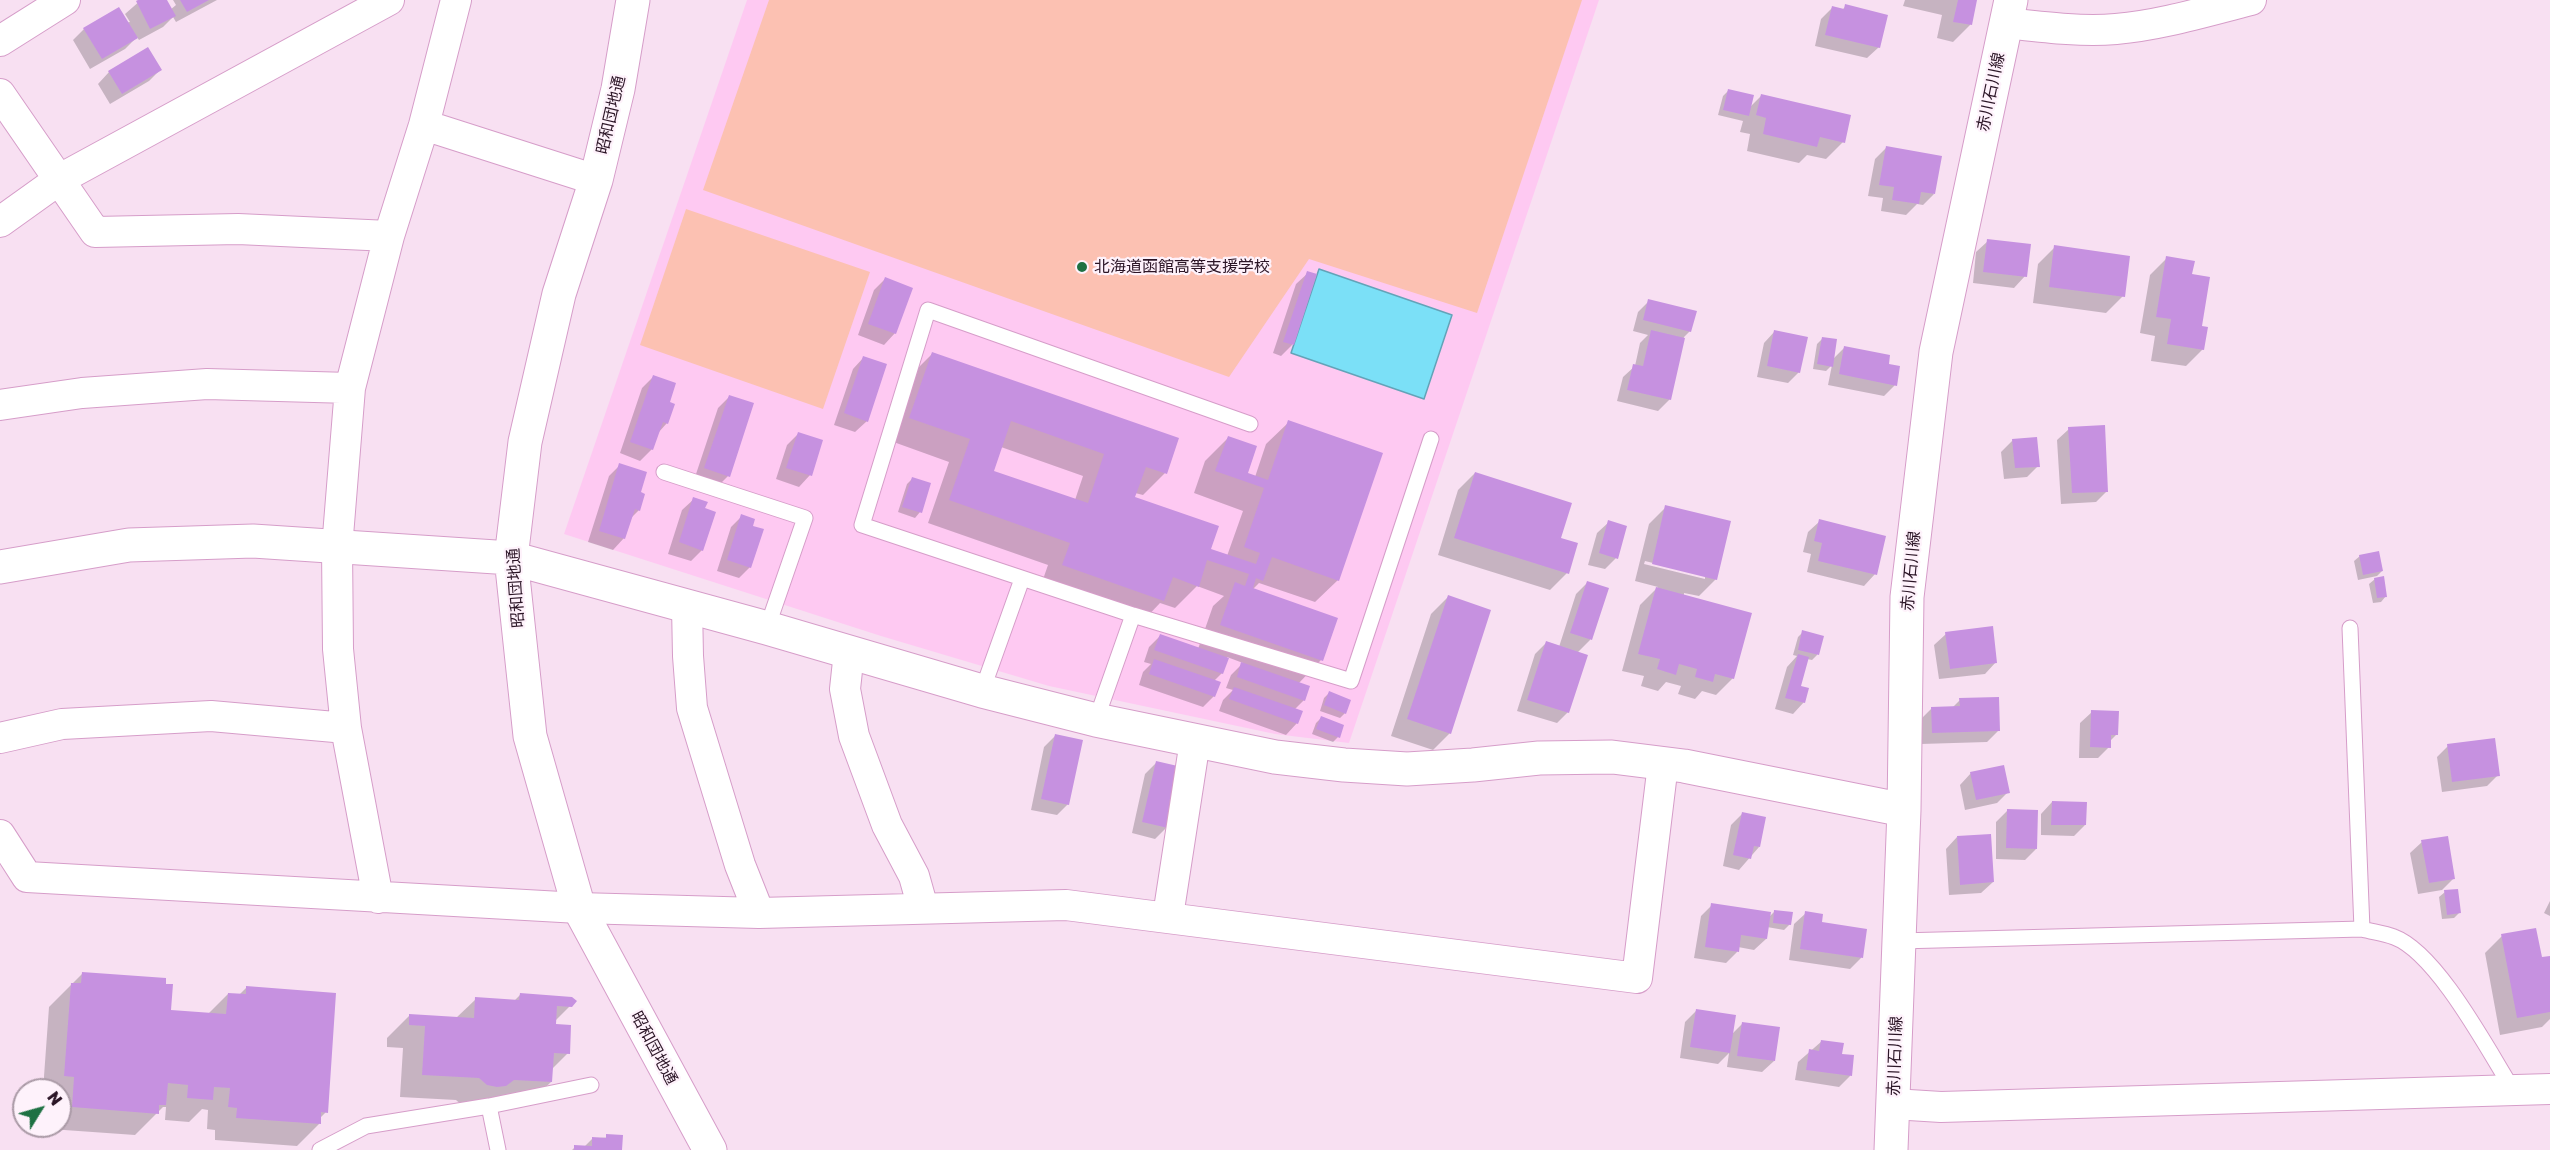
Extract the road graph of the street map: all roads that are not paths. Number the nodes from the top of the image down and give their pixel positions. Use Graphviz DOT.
graph roads {
  1 [pos="65,0"];
  2 [pos="389,0"];
  3 [pos="456,0"];
  4 [pos="633,0"];
  5 [pos="2251,0"];
  6 [pos="2009,11"];
  7 [pos="0,41"];
  8 [pos="0,94"];
  9 [pos="423,125"];
  10 [pos="60,179"];
  11 [pos="596,180"];
  12 [pos="0,222"];
  13 [pos="389,236"];
  14 [pos="350,388"];
  15 [pos="0,405"];
  16 [pos="1250,424"];
  17 [pos="1431,439"];
  18 [pos="664,472"];
  19 [pos="337,548"];
  20 [pos="511,558"];
  21 [pos="0,567"];
  22 [pos="1022,579"];
  23 [pos="687,606"];
  24 [pos="1133,615"];
  25 [pos="767,628"];
  26 [pos="2350,628"];
  27 [pos="849,652"];
  28 [pos="982,692"];
  29 [pos="1096,720"];
  30 [pos="346,728"];
  31 [pos="0,738"];
  32 [pos="1195,741"];
  33 [pos="1663,764"];
  34 [pos="1904,810"];
  35 [pos="0,835"];
  36 [pos="378,898"];
  37 [pos="579,908"];
  38 [pos="923,908"];
  39 [pos="759,913"];
  40 [pos="1168,916"];
  41 [pos="2362,929"];
  42 [pos="1899,941"];
  43 [pos="591,1085"];
  44 [pos="2550,1089"];
  45 [pos="2513,1090"];
  46 [pos="1893,1104"];
  47 [pos="489,1106"];
  48 [pos="497,1145"];
  49 [pos="320,1150"];
  50 [pos="710,1150"];
  51 [pos="1891,1150"];
  1 -- 7 [label="street"];
  2 -- 10 [label="street"];
  3 -- 9 [label="street"];
  4 -- 11 [label="street, 昭和団地通"];
  5 -- 6 [label="street"];
  6 -- 34 [label="street, 赤川石川線"];
  8 -- 10 [label="street"];
  9 -- 11 [label="street"];
  9 -- 13 [label="street"];
  10 -- 12 [label="street"];
  10 -- 13 [label="street"];
  11 -- 20 [label="street, 昭和団地通"];
  13 -- 14 [label="street"];
  14 -- 15 [label="street"];
  14 -- 19 [label="street"];
  16 -- 22 [label="lane"];
  17 -- 24 [label="lane"];
  18 -- 25 [label="lane"];
  19 -- 20 [label="street"];
  19 -- 21 [label="street"];
  19 -- 30 [label="street"];
  20 -- 23 [label="street"];
  20 -- 37 [label="street, 昭和団地通"];
  22 -- 24 [label="lane"];
  22 -- 28 [label="lane"];
  23 -- 25 [label="street"];
  23 -- 39 [label="street"];
  24 -- 29 [label="lane"];
  25 -- 27 [label="street"];
  26 -- 41 [label="lane"];
  27 -- 28 [label="street"];
  27 -- 38 [label="street"];
  28 -- 29 [label="street"];
  29 -- 32 [label="street"];
  30 -- 31 [label="street"];
  30 -- 36 [label="street"];
  32 -- 33 [label="street"];
  32 -- 40 [label="street"];
  33 -- 34 [label="street"];
  33 -- 40 [label="street"];
  34 -- 42 [label="street, 赤川石川線"];
  35 -- 36 [label="street"];
  36 -- 37 [label="street"];
  37 -- 39 [label="street"];
  37 -- 50 [label="street, 昭和団地通"];
  38 -- 39 [label="street"];
  38 -- 40 [label="street"];
  41 -- 42 [label="lane"];
  41 -- 45 [label="lane"];
  42 -- 46 [label="street, 赤川石川線"];
  43 -- 47 [label="lane"];
  44 -- 45 [label="street"];
  45 -- 46 [label="street"];
  46 -- 51 [label="street, 赤川石川線"];
  47 -- 48 [label="lane"];
  47 -- 49 [label="lane"];
}
